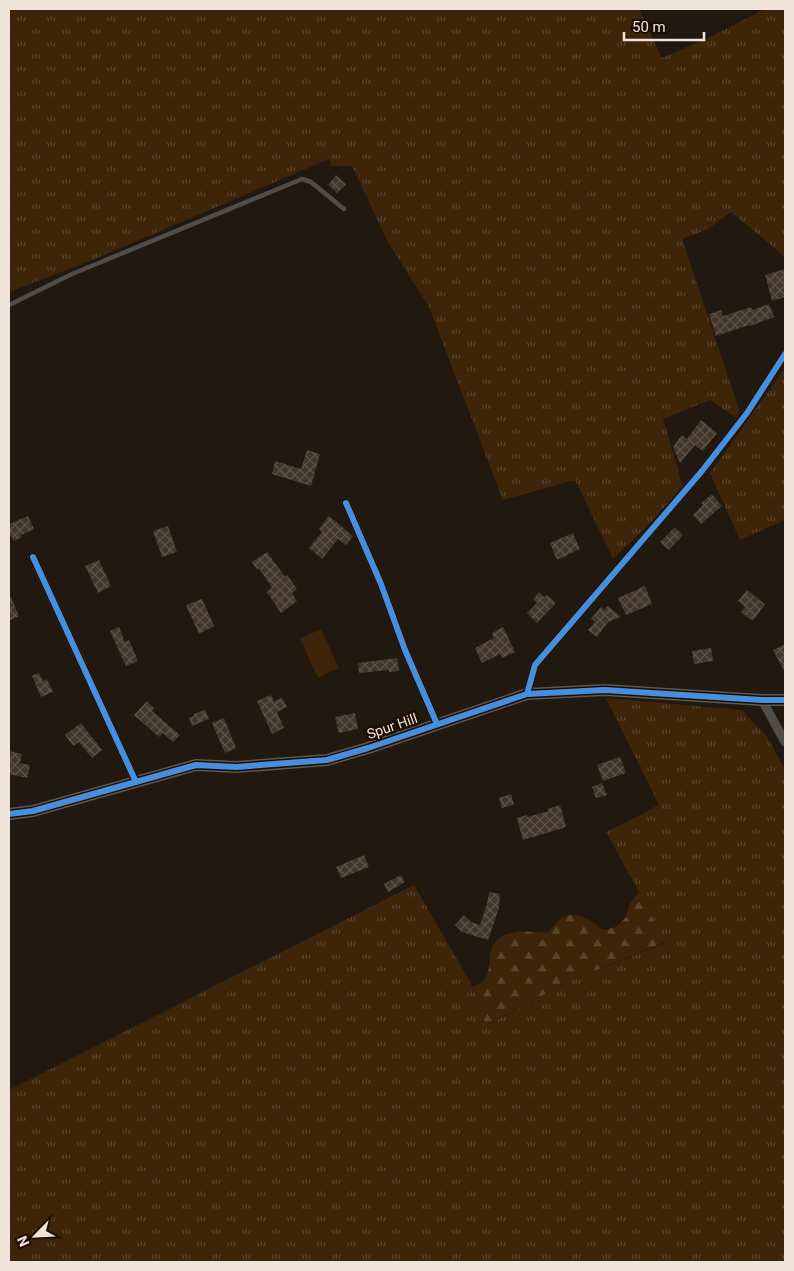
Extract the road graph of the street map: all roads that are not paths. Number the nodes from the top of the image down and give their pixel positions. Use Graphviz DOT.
graph roads {
  1 [pos="344,209"];
  2 [pos="9,305"];
  3 [pos="785,354"];
  4 [pos="346,503"];
  5 [pos="33,557"];
  6 [pos="527,694"];
  7 [pos="762,700"];
  8 [pos="785,700"];
  9 [pos="437,724"];
  10 [pos="785,742"];
  11 [pos="136,782"];
  12 [pos="9,814"];
  1 -- 2 [label="lane"];
  3 -- 6 [label="street"];
  4 -- 9 [label="street"];
  5 -- 11 [label="street"];
  6 -- 7 [label="street, Spur Hill"];
  6 -- 9 [label="street, Spur Hill"];
  7 -- 8 [label="street, Spur Hill"];
  7 -- 10 [label="street"];
  9 -- 11 [label="street, Spur Hill"];
  11 -- 12 [label="street, Spur Hill"];
}
